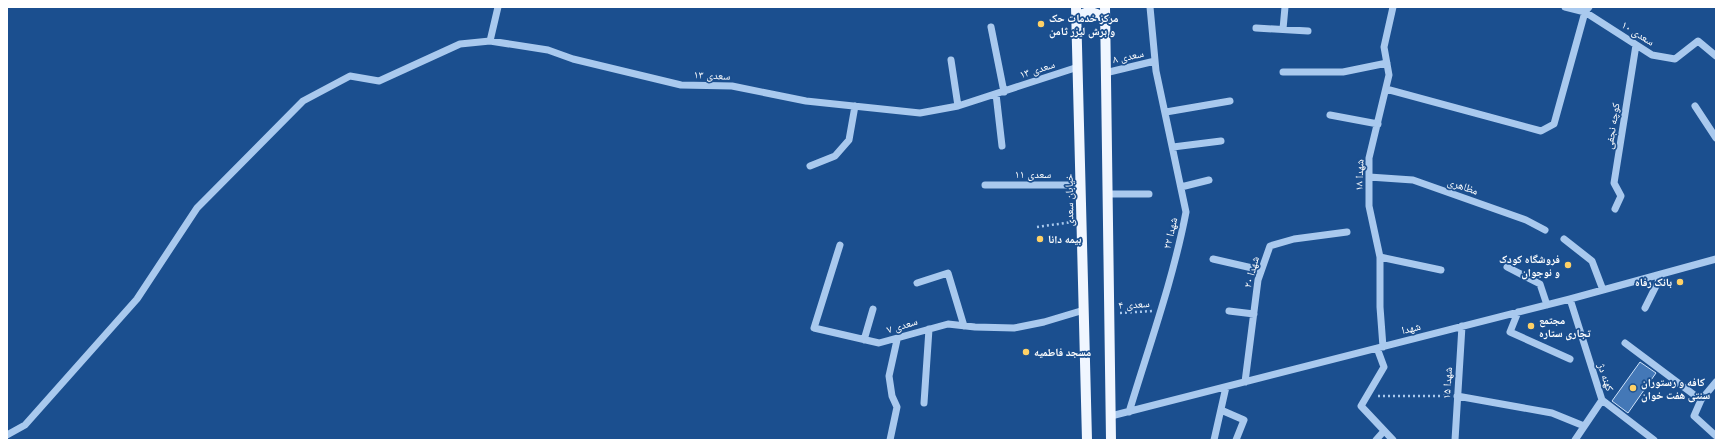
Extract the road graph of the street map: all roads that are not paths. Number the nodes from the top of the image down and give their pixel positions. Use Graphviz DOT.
graph roads {
  1 [pos="498,7"];
  2 [pos="1076,7"];
  3 [pos="1105,7"];
  4 [pos="1150,7"];
  5 [pos="1285,7"];
  6 [pos="1393,7"];
  7 [pos="1565,7"];
  8 [pos="1587,10"];
  9 [pos="1105,19"];
  10 [pos="1077,20"];
  11 [pos="991,27"];
  12 [pos="1256,28"];
  13 [pos="1282,29"];
  14 [pos="1308,31"];
  15 [pos="490,41"];
  16 [pos="1636,45"];
  17 [pos="1716,56"];
  18 [pos="951,60"];
  19 [pos="1155,62"];
  20 [pos="1387,63"];
  21 [pos="1078,68"];
  22 [pos="1283,72"];
  23 [pos="1105,73"];
  24 [pos="1386,89"];
  25 [pos="1004,92"];
  26 [pos="996,94"];
  27 [pos="1230,101"];
  28 [pos="856,106"];
  29 [pos="958,106"];
  30 [pos="1695,106"];
  31 [pos="1166,112"];
  32 [pos="1330,114"];
  33 [pos="1378,124"];
  34 [pos="1716,138"];
  35 [pos="1221,141"];
  36 [pos="1002,146"];
  37 [pos="1173,147"];
  38 [pos="810,166"];
  39 [pos="1369,177"];
  40 [pos="1209,180"];
  41 [pos="985,185"];
  42 [pos="1081,186"];
  43 [pos="1181,187"];
  44 [pos="1108,194"];
  45 [pos="1149,194"];
  46 [pos="1615,209"];
  47 [pos="1545,230"];
  48 [pos="1347,232"];
  49 [pos="1564,239"];
  50 [pos="840,245"];
  51 [pos="1380,257"];
  52 [pos="1213,258"];
  53 [pos="1716,259"];
  54 [pos="1507,267"];
  55 [pos="1261,270"];
  56 [pos="1441,270"];
  57 [pos="1662,274"];
  58 [pos="917,283"];
  59 [pos="1603,290"];
  60 [pos="1570,299"];
  61 [pos="1547,305"];
  62 [pos="1645,308"];
  63 [pos="873,310"];
  64 [pos="1084,310"];
  65 [pos="1229,311"];
  66 [pos="1518,312"];
  67 [pos="1254,314"];
  68 [pos="964,326"];
  69 [pos="1462,326"];
  70 [pos="929,329"];
  71 [pos="864,340"];
  72 [pos="897,340"];
  73 [pos="1625,343"];
  74 [pos="1380,347"];
  75 [pos="1570,359"];
  76 [pos="1245,382"];
  77 [pos="1716,382"];
  78 [pos="1226,387"];
  79 [pos="1457,396"];
  80 [pos="1602,400"];
  81 [pos="1701,400"];
  82 [pos="924,403"];
  83 [pos="1221,410"];
  84 [pos="1129,412"];
  85 [pos="1111,416"];
  86 [pos="1584,426"];
  87 [pos="1384,431"];
  88 [pos="7,436"];
  89 [pos="1716,436"];
  90 [pos="890,440"];
  91 [pos="1087,440"];
  92 [pos="1111,440"];
  93 [pos="1214,440"];
  94 [pos="1236,440"];
  95 [pos="1376,440"];
  96 [pos="1393,440"];
  97 [pos="1455,440"];
  98 [pos="1575,440"];
  99 [pos="1654,440"];
  1 -- 15 [label="street"];
  2 -- 10 [label="main road, خیابان سعدی"];
  3 -- 9 [label="main road"];
  4 -- 19 [label="street, شهدا ۲۲"];
  5 -- 13 [label="street"];
  6 -- 20 [label="street, شهدا ۱۸"];
  7 -- 8 [label="street, سعدی ۱۰"];
  8 -- 16 [label="street, سعدی ۱۰"];
  8 -- 24 [label="street"];
  9 -- 10 [label="main road"];
  9 -- 23 [label="main road"];
  10 -- 21 [label="main road, خیابان سعدی"];
  11 -- 25 [label="street"];
  12 -- 13 [label="street"];
  13 -- 14 [label="street"];
  15 -- 28 [label="street, سعدی ۱۳"];
  15 -- 88 [label="street, سعدی ۱۳"];
  16 -- 17 [label="street, سعدی ۱۰"];
  16 -- 46 [label="street, کوچه نجفی"];
  18 -- 29 [label="street"];
  19 -- 23 [label="street, سعدی ۸"];
  19 -- 31 [label="street, شهدا ۲۲"];
  20 -- 22 [label="street"];
  20 -- 24 [label="street, شهدا ۱۸"];
  21 -- 25 [label="street, سعدی ۱۳"];
  21 -- 42 [label="main road, خیابان سعدی"];
  23 -- 44 [label="main road"];
  24 -- 33 [label="street, شهدا ۱۸"];
  25 -- 26 [label="street, سعدی ۱۳"];
  26 -- 29 [label="street, سعدی ۱۳"];
  26 -- 36 [label="street"];
  27 -- 31 [label="street"];
  28 -- 29 [label="street, سعدی ۱۳"];
  28 -- 38 [label="street"];
  30 -- 34 [label="street"];
  31 -- 37 [label="street, شهدا ۲۲"];
  32 -- 33 [label="street"];
  33 -- 39 [label="street, شهدا ۱۸"];
  35 -- 37 [label="street"];
  37 -- 43 [label="street, شهدا ۲۲"];
  39 -- 47 [label="street, مظاهری"];
  39 -- 51 [label="street, شهدا ۱۸"];
  40 -- 43 [label="street"];
  41 -- 42 [label="street, سعدی ۱۱"];
  42 -- 64 [label="main road, خیابان سعدی"];
  43 -- 84 [label="street, شهدا ۲۲"];
  44 -- 45 [label="street"];
  44 -- 85 [label="main road"];
  48 -- 55 [label="street, شهدا ۲۰"];
  49 -- 59 [label="street"];
  50 -- 71 [label="street, سعدی ۷"];
  51 -- 56 [label="street"];
  51 -- 74 [label="street, شهدا ۱۸"];
  52 -- 55 [label="street"];
  53 -- 57 [label="street, شهدا"];
  54 -- 61 [label="street"];
  55 -- 67 [label="street, شهدا ۲۰"];
  57 -- 59 [label="street, شهدا"];
  57 -- 62 [label="street"];
  58 -- 68 [label="street"];
  59 -- 60 [label="street, شهدا"];
  60 -- 61 [label="street, شهدا"];
  60 -- 80 [label="street, کهنه دژ"];
  61 -- 66 [label="street, شهدا"];
  63 -- 71 [label="street"];
  64 -- 68 [label="street, سعدی ۷"];
  64 -- 91 [label="main road, خیابان سعدی"];
  65 -- 67 [label="street"];
  66 -- 69 [label="street, شهدا"];
  66 -- 75 [label="street"];
  67 -- 76 [label="street, شهدا ۲۰"];
  68 -- 70 [label="street, سعدی ۷"];
  69 -- 74 [label="street, شهدا"];
  69 -- 79 [label="street, شهدا ۱۵"];
  70 -- 72 [label="street, سعدی ۷"];
  70 -- 82 [label="street"];
  71 -- 72 [label="street, سعدی ۷"];
  72 -- 90 [label="street"];
  73 -- 81 [label="street"];
  74 -- 76 [label="street, شهدا"];
  74 -- 87 [label="street, شهدا ۱۸"];
  76 -- 78 [label="street, شهدا"];
  77 -- 81 [label="street"];
  78 -- 83 [label="street"];
  78 -- 84 [label="street, شهدا"];
  79 -- 86 [label="street"];
  79 -- 97 [label="street, شهدا ۱۵"];
  80 -- 86 [label="street"];
  80 -- 99 [label="street, کهنه دژ"];
  81 -- 89 [label="street"];
  83 -- 93 [label="street"];
  83 -- 94 [label="street"];
  84 -- 85 [label="street, شهدا"];
  85 -- 92 [label="main road"];
  86 -- 98 [label="street"];
  87 -- 95 [label="street"];
  87 -- 96 [label="street"];
}
